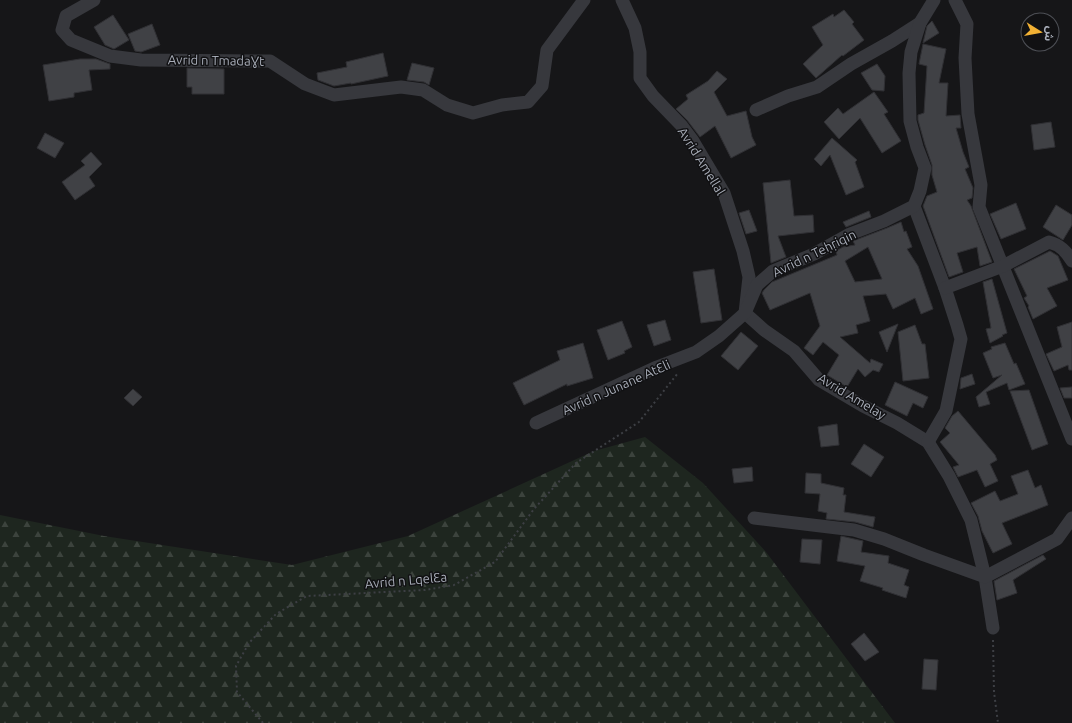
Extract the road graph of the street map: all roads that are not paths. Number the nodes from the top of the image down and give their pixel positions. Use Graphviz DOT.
graph roads {
  1 [pos="94,0"];
  2 [pos="584,0"];
  3 [pos="622,0"];
  4 [pos="934,0"];
  5 [pos="955,0"];
  6 [pos="920,23"];
  7 [pos="756,110"];
  8 [pos="914,206"];
  9 [pos="1072,261"];
  10 [pos="1003,266"];
  11 [pos="945,288"];
  12 [pos="745,313"];
  13 [pos="696,352"];
  14 [pos="536,423"];
  15 [pos="1072,438"];
  16 [pos="928,442"];
  17 [pos="754,518"];
  18 [pos="1072,518"];
  19 [pos="985,576"];
  20 [pos="993,628"];
  1 -- 2 [label="street, Avrid n Tmadaɣt"];
  3 -- 12 [label="street, Avrid Amellal"];
  4 -- 6 [label="street"];
  5 -- 10 [label="street"];
  6 -- 7 [label="street"];
  6 -- 8 [label="street"];
  8 -- 11 [label="street"];
  8 -- 12 [label="street, Avrid n Teḥṛiqin"];
  9 -- 10 [label="street"];
  10 -- 11 [label="street"];
  10 -- 15 [label="street"];
  11 -- 16 [label="street"];
  12 -- 13 [label="street, Avrid n Teḥṛiqin"];
  12 -- 16 [label="street, Avrid Amelay"];
  13 -- 14 [label="street, Avrid n Junane Atɛli"];
  16 -- 19 [label="street"];
  17 -- 19 [label="street"];
  18 -- 19 [label="street"];
  19 -- 20 [label="street"];
}
